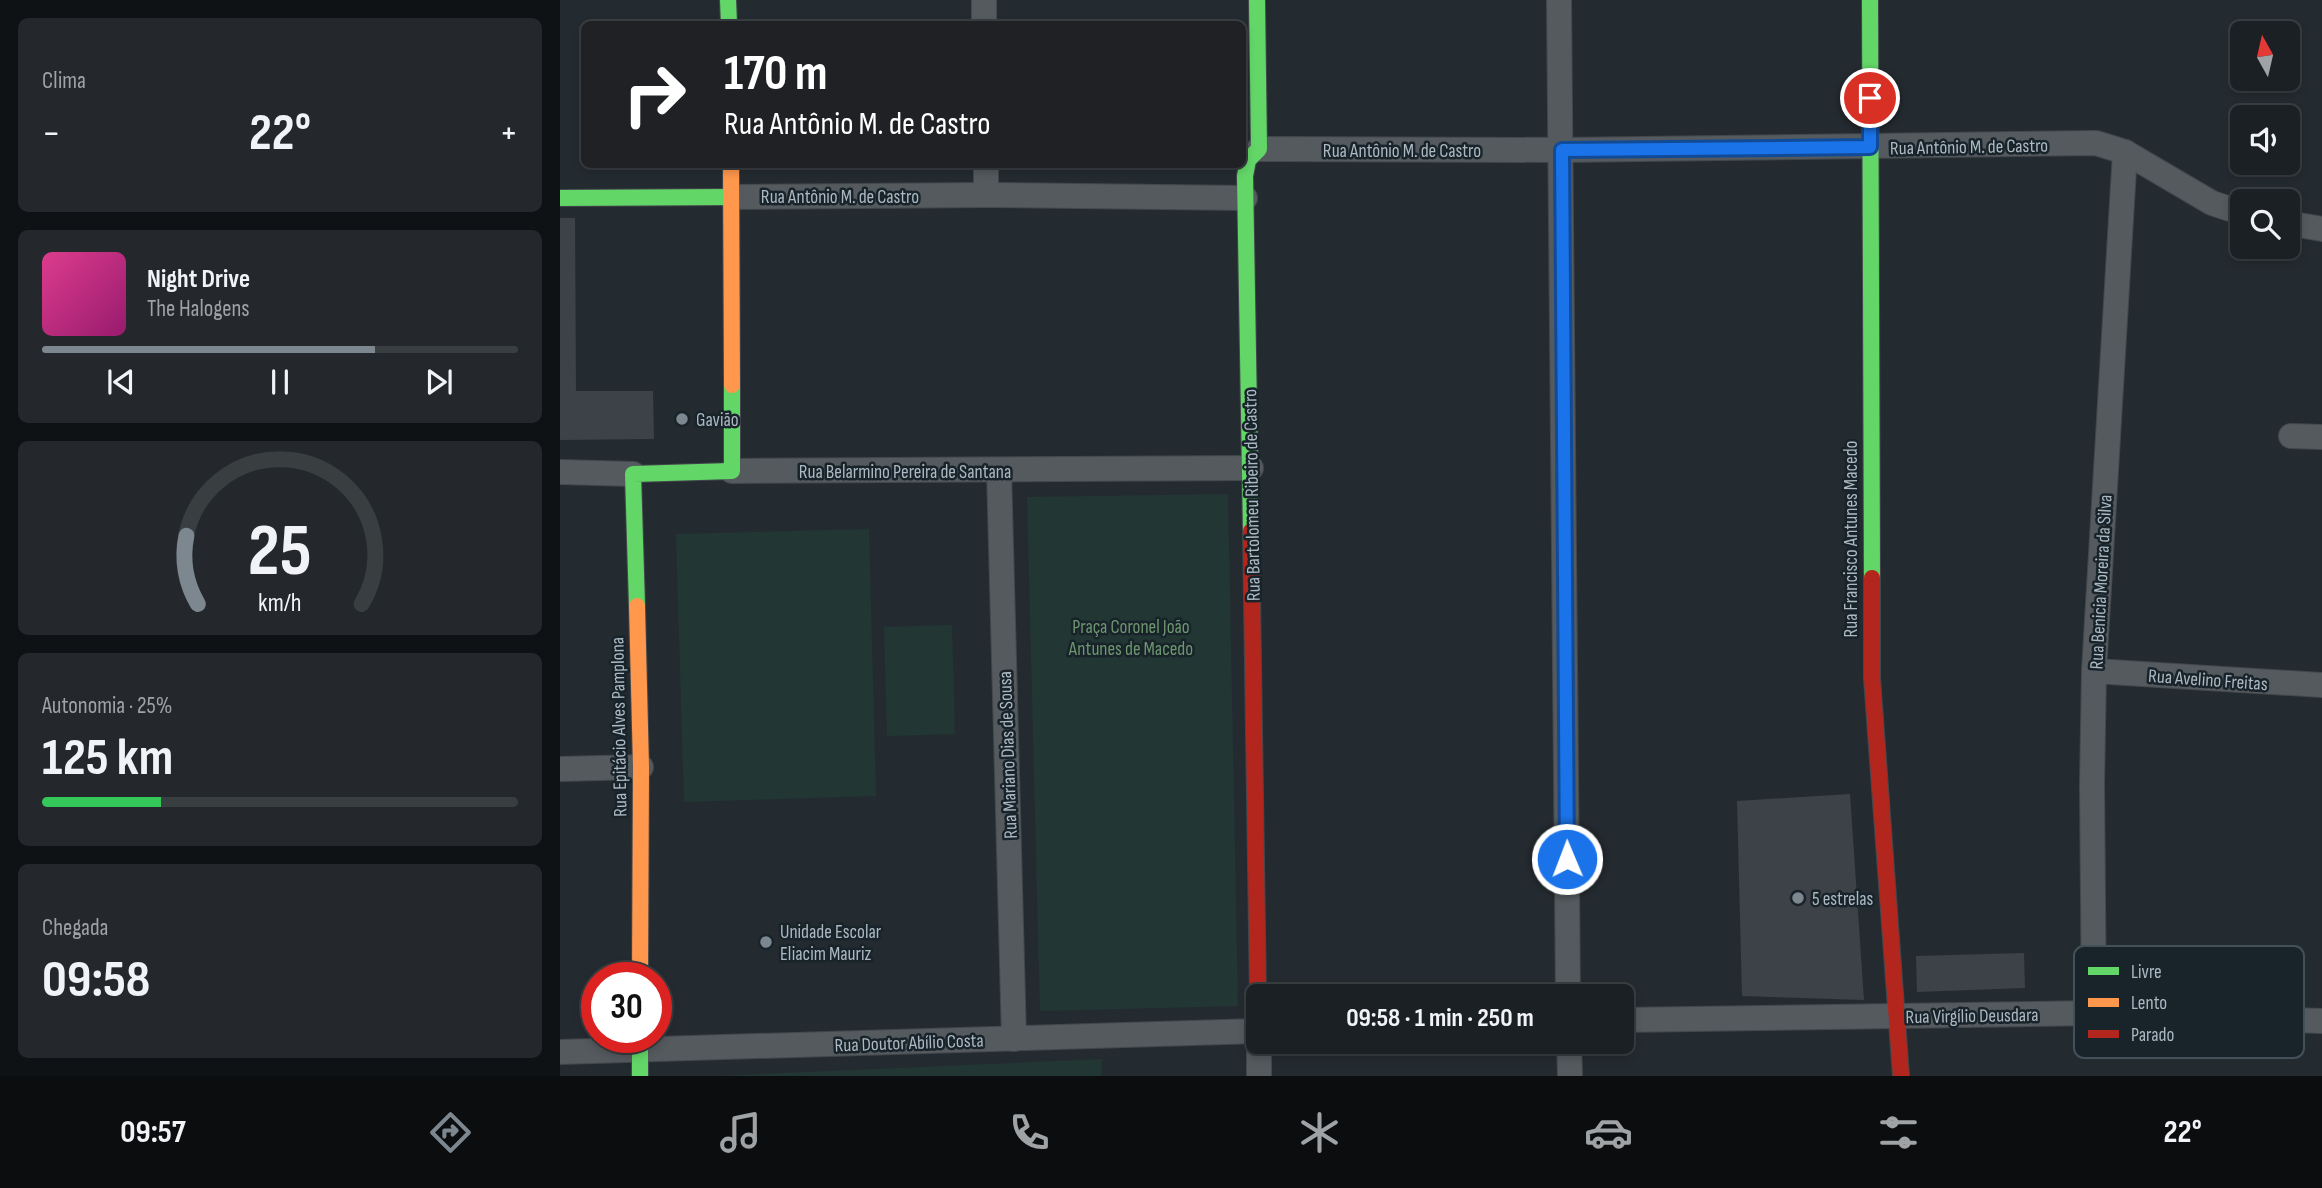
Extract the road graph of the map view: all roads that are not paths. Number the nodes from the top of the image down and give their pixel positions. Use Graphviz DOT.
graph roads {
  1 [pos="729,0"];
  2 [pos="984,0"];
  3 [pos="1257,0"];
  4 [pos="1559,0"];
  5 [pos="1870,0"];
  6 [pos="729,21"];
  7 [pos="984,21"];
  8 [pos="1870,147"];
  9 [pos="1259,149"];
  10 [pos="1562,150"];
  11 [pos="2125,152"];
  12 [pos="731,168"];
  13 [pos="986,168"];
  14 [pos="986,195"];
  15 [pos="731,197"];
  16 [pos="560,198"];
  17 [pos="1245,198"];
  18 [pos="2230,209"];
  19 [pos="2300,225"];
  20 [pos="2322,229"];
  21 [pos="2291,436"];
  22 [pos="2322,436"];
  23 [pos="1251,468"];
  24 [pos="999,470"];
  25 [pos="732,471"];
  26 [pos="560,472"];
  27 [pos="633,474"];
  28 [pos="2094,671"];
  29 [pos="2322,685"];
  30 [pos="641,767"];
  31 [pos="560,769"];
  32 [pos="2093,946"];
  33 [pos="640,962"];
  34 [pos="1258,984"];
  35 [pos="1569,984"];
  36 [pos="2074,1013"];
  37 [pos="1896,1016"];
  38 [pos="1634,1020"];
  39 [pos="2304,1020"];
  40 [pos="2322,1021"];
  41 [pos="1246,1031"];
  42 [pos="1014,1039"];
  43 [pos="672,1044"];
  44 [pos="581,1050"];
  45 [pos="560,1052"];
  46 [pos="640,1053"];
  47 [pos="1259,1054"];
  48 [pos="1569,1054"];
  49 [pos="639,1076"];
  50 [pos="1259,1076"];
  51 [pos="1570,1076"];
  52 [pos="1900,1076"];
  1 -- 6 [label="street"];
  2 -- 7 [label="street"];
  3 -- 9 [label="street, Rua Bartolomeu Ribeiro de Castro"];
  4 -- 10 [label="street"];
  5 -- 8 [label="street, Rua Francisco Antunes Macedo"];
  8 -- 10 [label="street, Rua Antônio M. de Castro"];
  8 -- 11 [label="street, Rua Antônio M. de Castro"];
  8 -- 37 [label="street, Rua Francisco Antunes Macedo"];
  9 -- 10 [label="street, Rua Antônio M. de Castro"];
  9 -- 17 [label="street, Rua Bartolomeu Ribeiro de Castro"];
  10 -- 35 [label="street"];
  11 -- 18 [label="street, Rua Antônio M. de Castro"];
  11 -- 28 [label="street, Rua Benicia Moreira da Silva"];
  12 -- 15 [label="street"];
  13 -- 14 [label="street"];
  14 -- 15 [label="street, Rua Antônio M. de Castro"];
  14 -- 17 [label="street, Rua Antônio M. de Castro"];
  15 -- 16 [label="street, Rua Antônio M. de Castro"];
  15 -- 25 [label="street"];
  17 -- 23 [label="street, Rua Bartolomeu Ribeiro de Castro"];
  19 -- 20 [label="street"];
  21 -- 22 [label="street"];
  23 -- 24 [label="street, Rua Belarmino Pereira de Santana"];
  23 -- 34 [label="street, Rua Bartolomeu Ribeiro de Castro"];
  24 -- 25 [label="street, Rua Belarmino Pereira de Santana"];
  24 -- 42 [label="street, Rua Mariano Dias de Sousa"];
  25 -- 27 [label="street, Rua Belarmino Pereira de Santana"];
  26 -- 27 [label="street, Rua Belarmino Pereira de Santana"];
  27 -- 30 [label="street, Rua Epitácio Alves Pamplona"];
  28 -- 29 [label="street, Rua Avelino Freitas"];
  28 -- 32 [label="street, Rua Benicia Moreira da Silva"];
  30 -- 31 [label="street"];
  30 -- 33 [label="street, Rua Epitácio Alves Pamplona"];
  36 -- 37 [label="street, Rua Virgílio Deusdara"];
  37 -- 38 [label="street, Rua Virgílio Deusdara"];
  37 -- 52 [label="street, Rua Francisco Antunes Macedo"];
  39 -- 40 [label="street, Rua Virgílio Deusdara"];
  41 -- 42 [label="street, Rua Doutor Abílio Costa"];
  42 -- 43 [label="street, Rua Doutor Abílio Costa"];
  44 -- 45 [label="street, Rua Doutor Abílio Costa"];
  46 -- 49 [label="street"];
  47 -- 50 [label="street"];
  48 -- 51 [label="street"];
}
